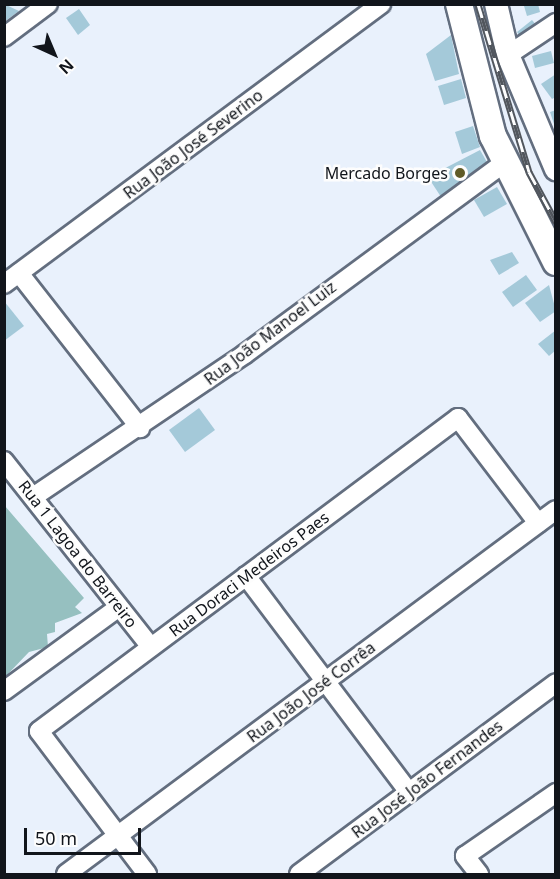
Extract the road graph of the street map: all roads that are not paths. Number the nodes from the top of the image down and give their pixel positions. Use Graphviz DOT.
graph roads {
  1 [pos="48,4"];
  2 [pos="381,4"];
  3 [pos="459,4"];
  4 [pos="496,4"];
  5 [pos="555,23"];
  6 [pos="4,37"];
  7 [pos="508,56"];
  8 [pos="504,163"];
  9 [pos="555,169"];
  10 [pos="555,262"];
  11 [pos="19,273"];
  12 [pos="4,284"];
  13 [pos="140,428"];
  14 [pos="4,461"];
  15 [pos="33,497"];
  16 [pos="555,510"];
  17 [pos="538,523"];
  18 [pos="246,576"];
  19 [pos="119,607"];
  20 [pos="151,647"];
  21 [pos="325,681"];
  22 [pos="555,683"];
  23 [pos="4,691"];
  24 [pos="409,792"];
  25 [pos="555,793"];
  26 [pos="118,836"];
  27 [pos="66,874"];
  28 [pos="147,874"];
  29 [pos="299,874"];
  30 [pos="479,874"];
  1 -- 6 [label="street"];
  2 -- 11 [label="street, Rua João José Severino"];
  3 -- 8 [label="main road"];
  4 -- 7 [label="street"];
  5 -- 7 [label="street"];
  7 -- 9 [label="street"];
  8 -- 10 [label="main road"];
  8 -- 13 [label="street, Rua João Manoel Luiz"];
  11 -- 12 [label="street, Rua João José Severino"];
  11 -- 13 [label="street"];
  13 -- 15 [label="street, Rua João Manoel Luiz"];
  14 -- 15 [label="street, Rua 1 Lagoa do Barreiro"];
  15 -- 19 [label="street, Rua 1 Lagoa do Barreiro"];
  16 -- 17 [label="street, Rua João José Corrêa"];
  17 -- 18 [label="street, Rua Doraci Medeiros Paes"];
  17 -- 21 [label="street, Rua João José Corrêa"];
  18 -- 20 [label="street, Rua Doraci Medeiros Paes"];
  18 -- 21 [label="street"];
  19 -- 20 [label="street, Rua 1 Lagoa do Barreiro"];
  19 -- 23 [label="street"];
  20 -- 26 [label="street, Rua Doraci Medeiros Paes"];
  21 -- 24 [label="street"];
  21 -- 26 [label="street, Rua João José Corrêa"];
  22 -- 24 [label="street, Rua José João Fernandes"];
  24 -- 29 [label="street, Rua José João Fernandes"];
  25 -- 30 [label="street"];
  26 -- 27 [label="street, Rua João José Corrêa"];
  26 -- 28 [label="street"];
}
